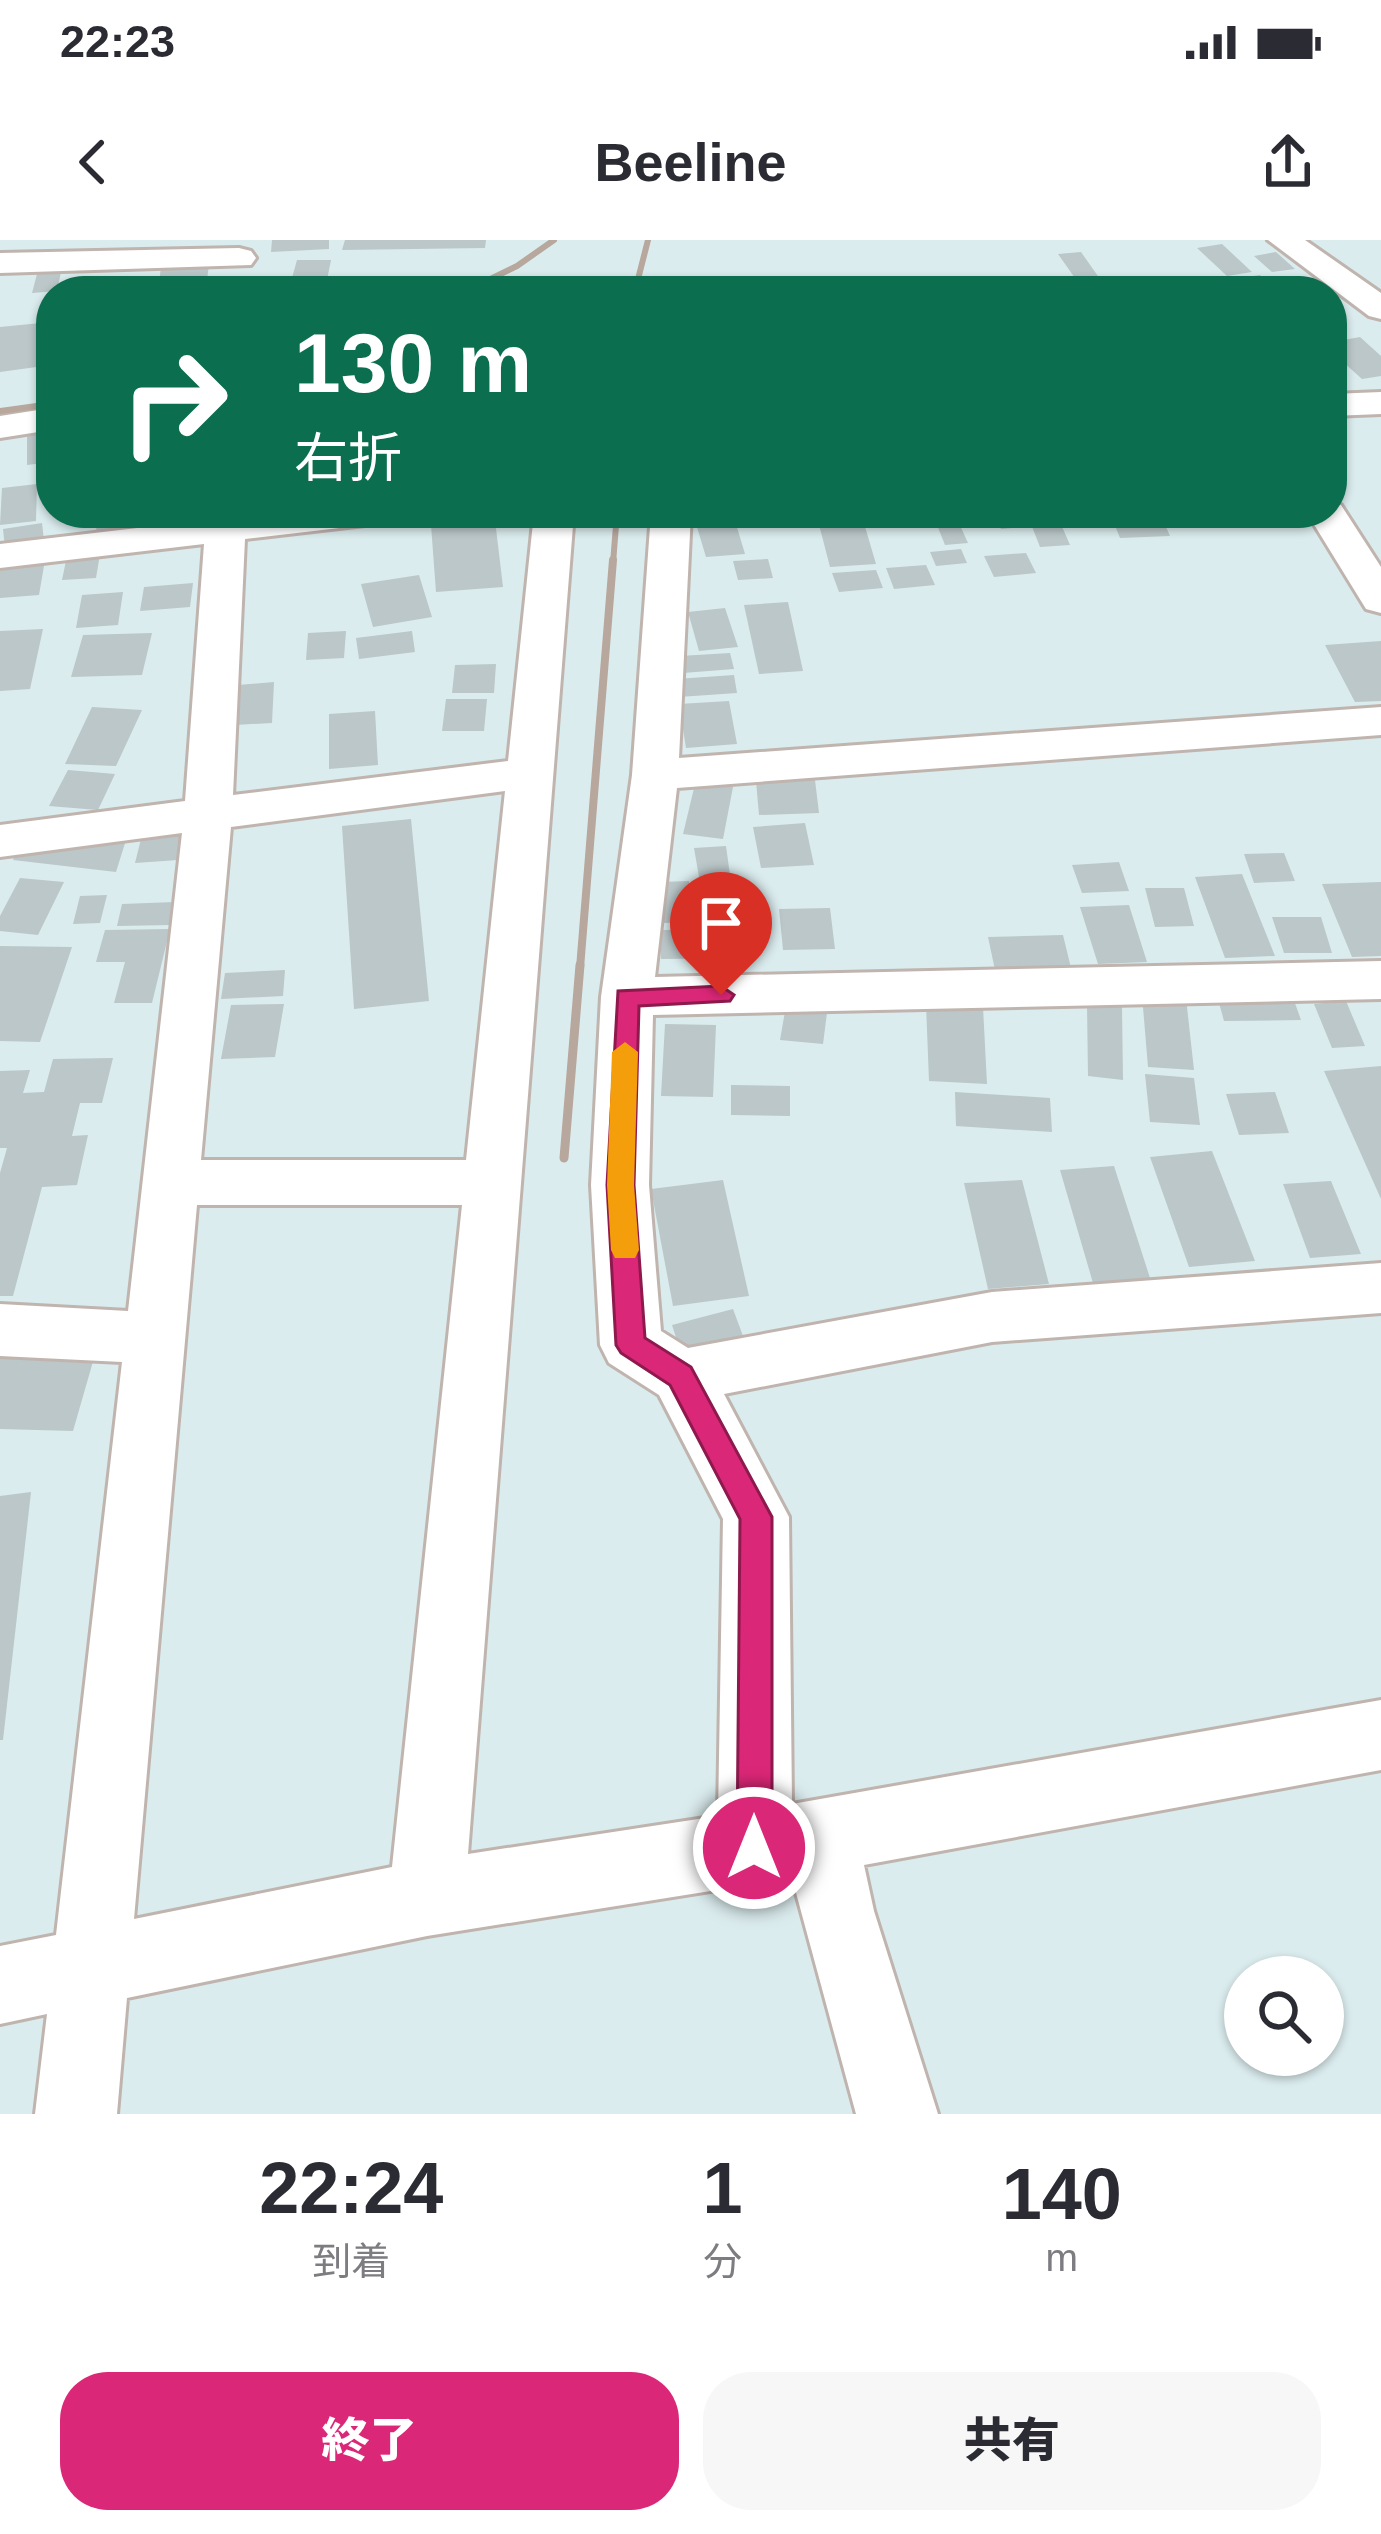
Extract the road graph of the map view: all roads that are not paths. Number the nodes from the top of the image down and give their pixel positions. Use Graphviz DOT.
graph roads {
  1 [pos="1284,240"];
  2 [pos="0,263"];
  3 [pos="238,263"];
  4 [pos="1335,276"];
  5 [pos="1347,285"];
  6 [pos="1381,309"];
  7 [pos="1381,403"];
  8 [pos="1347,404"];
  9 [pos="36,421"];
  10 [pos="0,427"];
  11 [pos="180,528"];
  12 [pos="225,528"];
  13 [pos="553,528"];
  14 [pos="670,528"];
  15 [pos="1336,528"];
  16 [pos="0,556"];
  17 [pos="1381,600"];
  18 [pos="1381,721"];
  19 [pos="529,772"];
  20 [pos="656,775"];
  21 [pos="208,817"];
  22 [pos="0,842"];
  23 [pos="1381,980"];
  24 [pos="627,997"];
  25 [pos="169,1182"];
  26 [pos="492,1183"];
  27 [pos="1381,1288"];
  28 [pos="0,1330"];
  29 [pos="155,1338"];
  30 [pos="680,1376"];
  31 [pos="1381,1736"];
  32 [pos="788,1842"];
  33 [pos="427,1898"];
  34 [pos="91,1966"];
  35 [pos="0,1985"];
  36 [pos="76,2114"];
  37 [pos="897,2114"];
  1 -- 4 [label="street"];
  2 -- 3 [label="street"];
  5 -- 6 [label="street"];
  7 -- 8 [label="street"];
  9 -- 10 [label="street"];
  11 -- 16 [label="street"];
  12 -- 21 [label="street"];
  13 -- 19 [label="street"];
  14 -- 20 [label="street"];
  15 -- 17 [label="street"];
  18 -- 20 [label="street"];
  19 -- 21 [label="street"];
  19 -- 26 [label="street"];
  20 -- 24 [label="street"];
  21 -- 22 [label="street"];
  21 -- 25 [label="street"];
  23 -- 24 [label="street"];
  24 -- 30 [label="street"];
  25 -- 26 [label="street"];
  25 -- 29 [label="street"];
  26 -- 33 [label="street"];
  27 -- 30 [label="street"];
  28 -- 29 [label="street"];
  29 -- 34 [label="street"];
  30 -- 32 [label="street"];
  31 -- 32 [label="street"];
  32 -- 33 [label="street"];
  32 -- 37 [label="street"];
  33 -- 34 [label="street"];
  34 -- 35 [label="street"];
  34 -- 36 [label="street"];
}
